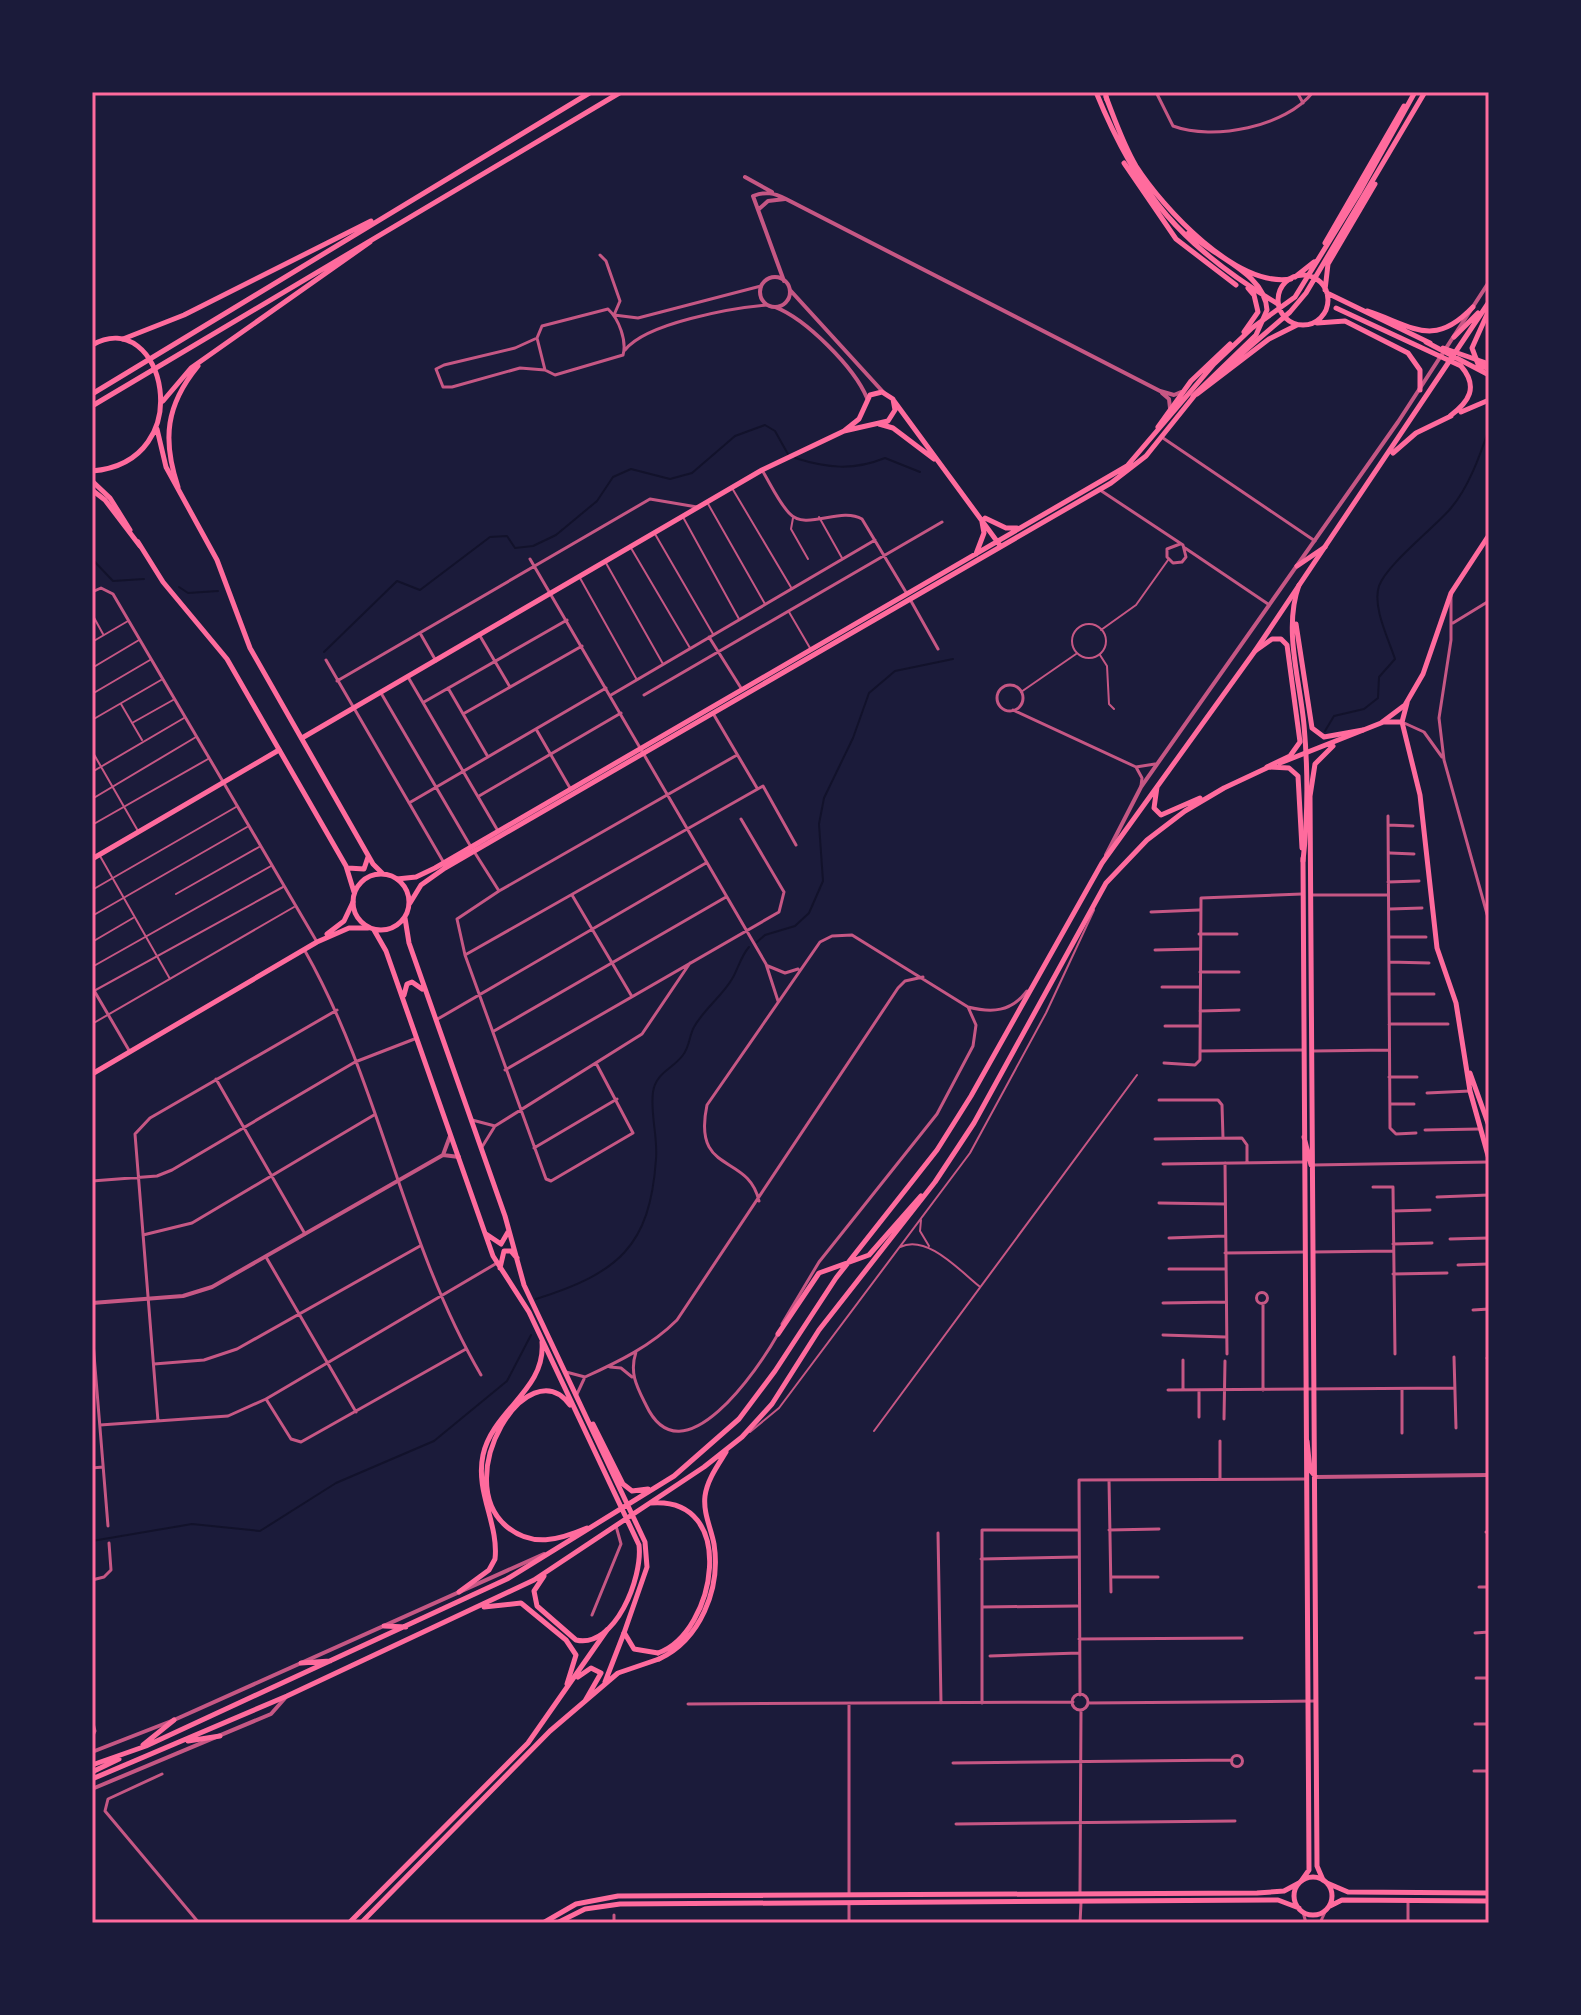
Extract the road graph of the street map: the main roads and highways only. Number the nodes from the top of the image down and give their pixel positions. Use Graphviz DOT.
graph roads {
  1 [pos="591,92"];
  2 [pos="621,92"];
  3 [pos="1096,92"];
  4 [pos="1104,92"];
  5 [pos="1414,92"];
  6 [pos="1425,92"];
  7 [pos="1392,148"];
  8 [pos="1361,194"];
  9 [pos="401,207"];
  10 [pos="1175,215"];
  11 [pos="404,218"];
  12 [pos="1293,278"];
  13 [pos="1237,282"];
  14 [pos="1326,291"];
  15 [pos="1488,305"];
  16 [pos="1279,307"];
  17 [pos="1473,307"];
  18 [pos="1336,308"];
  19 [pos="1356,308"];
  20 [pos="1298,325"];
  21 [pos="1308,325"];
  22 [pos="1244,332"];
  23 [pos="1454,337"];
  24 [pos="123,339"];
  25 [pos="92,345"];
  26 [pos="1430,346"];
  27 [pos="202,361"];
  28 [pos="1456,361"];
  29 [pos="1222,369"];
  30 [pos="1489,369"];
  31 [pos="1420,390"];
  32 [pos="92,394"];
  33 [pos="1193,396"];
  34 [pos="893,400"];
  35 [pos="1489,400"];
  36 [pos="163,401"];
  37 [pos="92,406"];
  38 [pos="864,406"];
  39 [pos="1450,416"];
  40 [pos="877,423"];
  41 [pos="157,429"];
  42 [pos="844,431"];
  43 [pos="1150,442"];
  44 [pos="937,461"];
  45 [pos="1379,469"];
  46 [pos="92,471"];
  47 [pos="92,481"];
  48 [pos="178,487"];
  49 [pos="92,490"];
  50 [pos="980,513"];
  51 [pos="1026,526"];
  52 [pos="1489,535"];
  53 [pos="1000,544"];
  54 [pos="140,546"];
  55 [pos="1325,547"];
  56 [pos="976,554"];
  57 [pos="1297,566"];
  58 [pos="1299,585"];
  59 [pos="909,597"];
  60 [pos="1293,607"];
  61 [pos="1255,651"];
  62 [pos="743,693"];
  63 [pos="1408,702"];
  64 [pos="1402,722"];
  65 [pos="1381,723"];
  66 [pos="1363,730"];
  67 [pos="302,738"];
  68 [pos="1340,741"];
  69 [pos="279,750"];
  70 [pos="643,752"];
  71 [pos="1267,767"];
  72 [pos="1159,783"];
  73 [pos="1216,792"];
  74 [pos="472,849"];
  75 [pos="368,854"];
  76 [pos="92,859"];
  77 [pos="1303,861"];
  78 [pos="347,868"];
  79 [pos="383,874"];
  80 [pos="397,879"];
  81 [pos="354,892"];
  82 [pos="353,902"];
  83 [pos="410,903"];
  84 [pos="405,918"];
  85 [pos="371,929"];
  86 [pos="317,942"];
  87 [pos="427,997"];
  88 [pos="404,1000"];
  89 [pos="1303,1015"];
  90 [pos="1304,1050"];
  91 [pos="1312,1051"];
  92 [pos="1469,1072"];
  93 [pos="92,1074"];
  94 [pos="1312,1077"];
  95 [pos="1489,1126"];
  96 [pos="1304,1137"];
  97 [pos="1489,1161"];
  98 [pos="1304,1162"];
  99 [pos="1312,1165"];
  100 [pos="935,1182"];
  101 [pos="1313,1191"];
  102 [pos="508,1226"];
  103 [pos="485,1234"];
  104 [pos="518,1258"];
  105 [pos="499,1266"];
  106 [pos="778,1334"];
  107 [pos="542,1338"];
  108 [pos="577,1398"];
  109 [pos="577,1414"];
  110 [pos="1306,1439"];
  111 [pos="727,1450"];
  112 [pos="1316,1477"];
  113 [pos="1306,1479"];
  114 [pos="653,1489"];
  115 [pos="619,1492"];
  116 [pos="649,1504"];
  117 [pos="1315,1513"];
  118 [pos="702,1517"];
  119 [pos="602,1521"];
  120 [pos="634,1523"];
  121 [pos="551,1570"];
  122 [pos="459,1592"];
  123 [pos="475,1609"];
  124 [pos="384,1626"];
  125 [pos="407,1627"];
  126 [pos="607,1630"];
  127 [pos="624,1633"];
  128 [pos="659,1656"];
  129 [pos="335,1660"];
  130 [pos="301,1663"];
  131 [pos="566,1692"];
  132 [pos="559,1700"];
  133 [pos="589,1701"];
  134 [pos="573,1714"];
  135 [pos="174,1720"];
  136 [pos="220,1736"];
  137 [pos="179,1743"];
  138 [pos="136,1750"];
  139 [pos="127,1754"];
  140 [pos="92,1765"];
  141 [pos="92,1772"];
  142 [pos="92,1779"];
  143 [pos="1325,1881"];
  144 [pos="1301,1882"];
  145 [pos="1489,1893"];
  146 [pos="849,1899"];
  147 [pos="1489,1901"];
  148 [pos="1330,1906"];
  149 [pos="1301,1910"];
  150 [pos="349,1923"];
  151 [pos="361,1923"];
  152 [pos="543,1923"];
  153 [pos="557,1923"];
  1 -- 9 [label="main road"];
  2 -- 11 [label="main road"];
  3 -- 13 [label="main road"];
  4 -- 10 [label="main road"];
  5 -- 8 [label="main road"];
  5 -- 12 [label="main road"];
  6 -- 7 [label="main road"];
  7 -- 8 [label="main road"];
  7 -- 14 [label="main road"];
  8 -- 29 [label="main road"];
  8 -- 43 [label="main road"];
  9 -- 24 [label="main road"];
  9 -- 32 [label="main road"];
  10 -- 12 [label="main road"];
  10 -- 29 [label="main road"];
  11 -- 27 [label="main road"];
  11 -- 37 [label="main road"];
  12 -- 14 [label="main road"];
  12 -- 16 [label="main road"];
  13 -- 16 [label="main road"];
  13 -- 22 [label="main road"];
  14 -- 19 [label="main road"];
  14 -- 21 [label="main road"];
  15 -- 23 [label="main road"];
  15 -- 30 [label="main road"];
  15 -- 45 [label="main road"];
  16 -- 20 [label="main road"];
  16 -- 22 [label="main road"];
  17 -- 19 [label="main road"];
  18 -- 26 [label="main road"];
  19 -- 26 [label="main road"];
  20 -- 21 [label="main road"];
  20 -- 33 [label="main road"];
  21 -- 31 [label="main road"];
  22 -- 43 [label="main road"];
  24 -- 25 [label="main road"];
  24 -- 36 [label="main road"];
  26 -- 28 [label="main road"];
  26 -- 30 [label="main road"];
  27 -- 36 [label="main road"];
  27 -- 48 [label="main road"];
  28 -- 30 [label="main road"];
  28 -- 39 [label="main road"];
  29 -- 33 [label="main road"];
  33 -- 53 [label="main road"];
  34 -- 38 [label="main road"];
  34 -- 40 [label="main road"];
  34 -- 44 [label="main road"];
  35 -- 39 [label="main road"];
  36 -- 41 [label="main road"];
  38 -- 40 [label="main road"];
  38 -- 42 [label="main road"];
  39 -- 45 [label="main road"];
  40 -- 42 [label="main road"];
  40 -- 44 [label="main road"];
  41 -- 46 [label="main road"];
  41 -- 48 [label="main road"];
  42 -- 67 [label="main road"];
  43 -- 51 [label="main road"];
  44 -- 50 [label="main road"];
  45 -- 55 [label="main road"];
  47 -- 54 [label="main road"];
  48 -- 67 [label="main road"];
  49 -- 54 [label="main road"];
  50 -- 51 [label="main road"];
  50 -- 53 [label="main road"];
  50 -- 56 [label="main road"];
  51 -- 53 [label="main road"];
  52 -- 63 [label="main road"];
  53 -- 56 [label="main road"];
  53 -- 59 [label="main road"];
  54 -- 69 [label="main road"];
  55 -- 57 [label="main road"];
  55 -- 58 [label="main road"];
  56 -- 59 [label="main road"];
  58 -- 60 [label="main road"];
  58 -- 61 [label="main road"];
  59 -- 62 [label="main road"];
  59 -- 62 [label="main road"];
  60 -- 66 [label="main road"];
  60 -- 77 [label="main road"];
  61 -- 71 [label="main road"];
  61 -- 72 [label="main road"];
  62 -- 70 [label="main road"];
  63 -- 64 [label="main road"];
  63 -- 65 [label="main road"];
  64 -- 65 [label="main road"];
  64 -- 92 [label="main road"];
  65 -- 66 [label="main road"];
  66 -- 68 [label="main road"];
  67 -- 75 [label="main road"];
  68 -- 71 [label="main road"];
  68 -- 91 [label="main road"];
  69 -- 76 [label="main road"];
  69 -- 78 [label="main road"];
  70 -- 74 [label="main road"];
  70 -- 74 [label="main road"];
  71 -- 73 [label="main road"];
  71 -- 77 [label="main road"];
  72 -- 73 [label="main road"];
  72 -- 114 [label="main road"];
  73 -- 100 [label="main road"];
  74 -- 80 [label="main road"];
  74 -- 83 [label="main road"];
  75 -- 78 [label="main road"];
  75 -- 79 [label="main road"];
  77 -- 89 [label="main road"];
  78 -- 81 [label="main road"];
  79 -- 80 [label="main road"];
  79 -- 81 [label="main road"];
  80 -- 83 [label="main road"];
  81 -- 82 [label="main road"];
  82 -- 85 [label="main road"];
  82 -- 86 [label="main road"];
  83 -- 84 [label="main road"];
  84 -- 85 [label="main road"];
  84 -- 87 [label="main road"];
  85 -- 86 [label="main road"];
  85 -- 88 [label="main road"];
  86 -- 93 [label="main road"];
  87 -- 88 [label="main road"];
  87 -- 102 [label="main road"];
  88 -- 103 [label="main road"];
  89 -- 90 [label="main road"];
  89 -- 91 [label="main road"];
  90 -- 94 [label="main road"];
  90 -- 96 [label="main road"];
  91 -- 94 [label="main road"];
  92 -- 95 [label="main road"];
  92 -- 97 [label="main road"];
  94 -- 99 [label="main road"];
  96 -- 98 [label="main road"];
  96 -- 99 [label="main road"];
  98 -- 101 [label="main road"];
  98 -- 110 [label="main road"];
  99 -- 101 [label="main road"];
  100 -- 106 [label="main road"];
  100 -- 111 [label="main road"];
  101 -- 112 [label="main road"];
  102 -- 103 [label="main road"];
  102 -- 104 [label="main road"];
  103 -- 105 [label="main road"];
  104 -- 105 [label="main road"];
  104 -- 108 [label="main road"];
  105 -- 107 [label="main road"];
  107 -- 109 [label="main road"];
  107 -- 122 [label="main road"];
  108 -- 114 [label="main road"];
  108 -- 115 [label="main road"];
  109 -- 115 [label="main road"];
  109 -- 119 [label="main road"];
  110 -- 112 [label="main road"];
  110 -- 113 [label="main road"];
  111 -- 116 [label="main road"];
  111 -- 118 [label="main road"];
  112 -- 117 [label="main road"];
  113 -- 117 [label="main road"];
  113 -- 144 [label="main road"];
  114 -- 119 [label="main road"];
  115 -- 120 [label="main road"];
  116 -- 118 [label="main road"];
  116 -- 121 [label="main road"];
  117 -- 143 [label="main road"];
  118 -- 128 [label="main road"];
  119 -- 125 [label="main road"];
  120 -- 126 [label="main road"];
  120 -- 127 [label="main road"];
  121 -- 123 [label="main road"];
  121 -- 126 [label="main road"];
  123 -- 132 [label="main road"];
  123 -- 137 [label="main road"];
  124 -- 125 [label="main road"];
  125 -- 129 [label="main road"];
  126 -- 131 [label="main road"];
  127 -- 128 [label="main road"];
  127 -- 133 [label="main road"];
  128 -- 133 [label="main road"];
  129 -- 130 [label="main road"];
  129 -- 138 [label="main road"];
  131 -- 132 [label="main road"];
  131 -- 134 [label="main road"];
  132 -- 150 [label="main road"];
  133 -- 134 [label="main road"];
  134 -- 151 [label="main road"];
  135 -- 138 [label="main road"];
  136 -- 137 [label="main road"];
  137 -- 142 [label="main road"];
  138 -- 139 [label="main road"];
  139 -- 140 [label="main road"];
  139 -- 141 [label="main road"];
  143 -- 144 [label="main road"];
  143 -- 145 [label="main road"];
  143 -- 148 [label="main road"];
  144 -- 146 [label="main road"];
  144 -- 149 [label="main road"];
  146 -- 149 [label="main road"];
  146 -- 152 [label="main road"];
  146 -- 153 [label="main road"];
  147 -- 148 [label="main road"];
  148 -- 149 [label="main road"];
}
